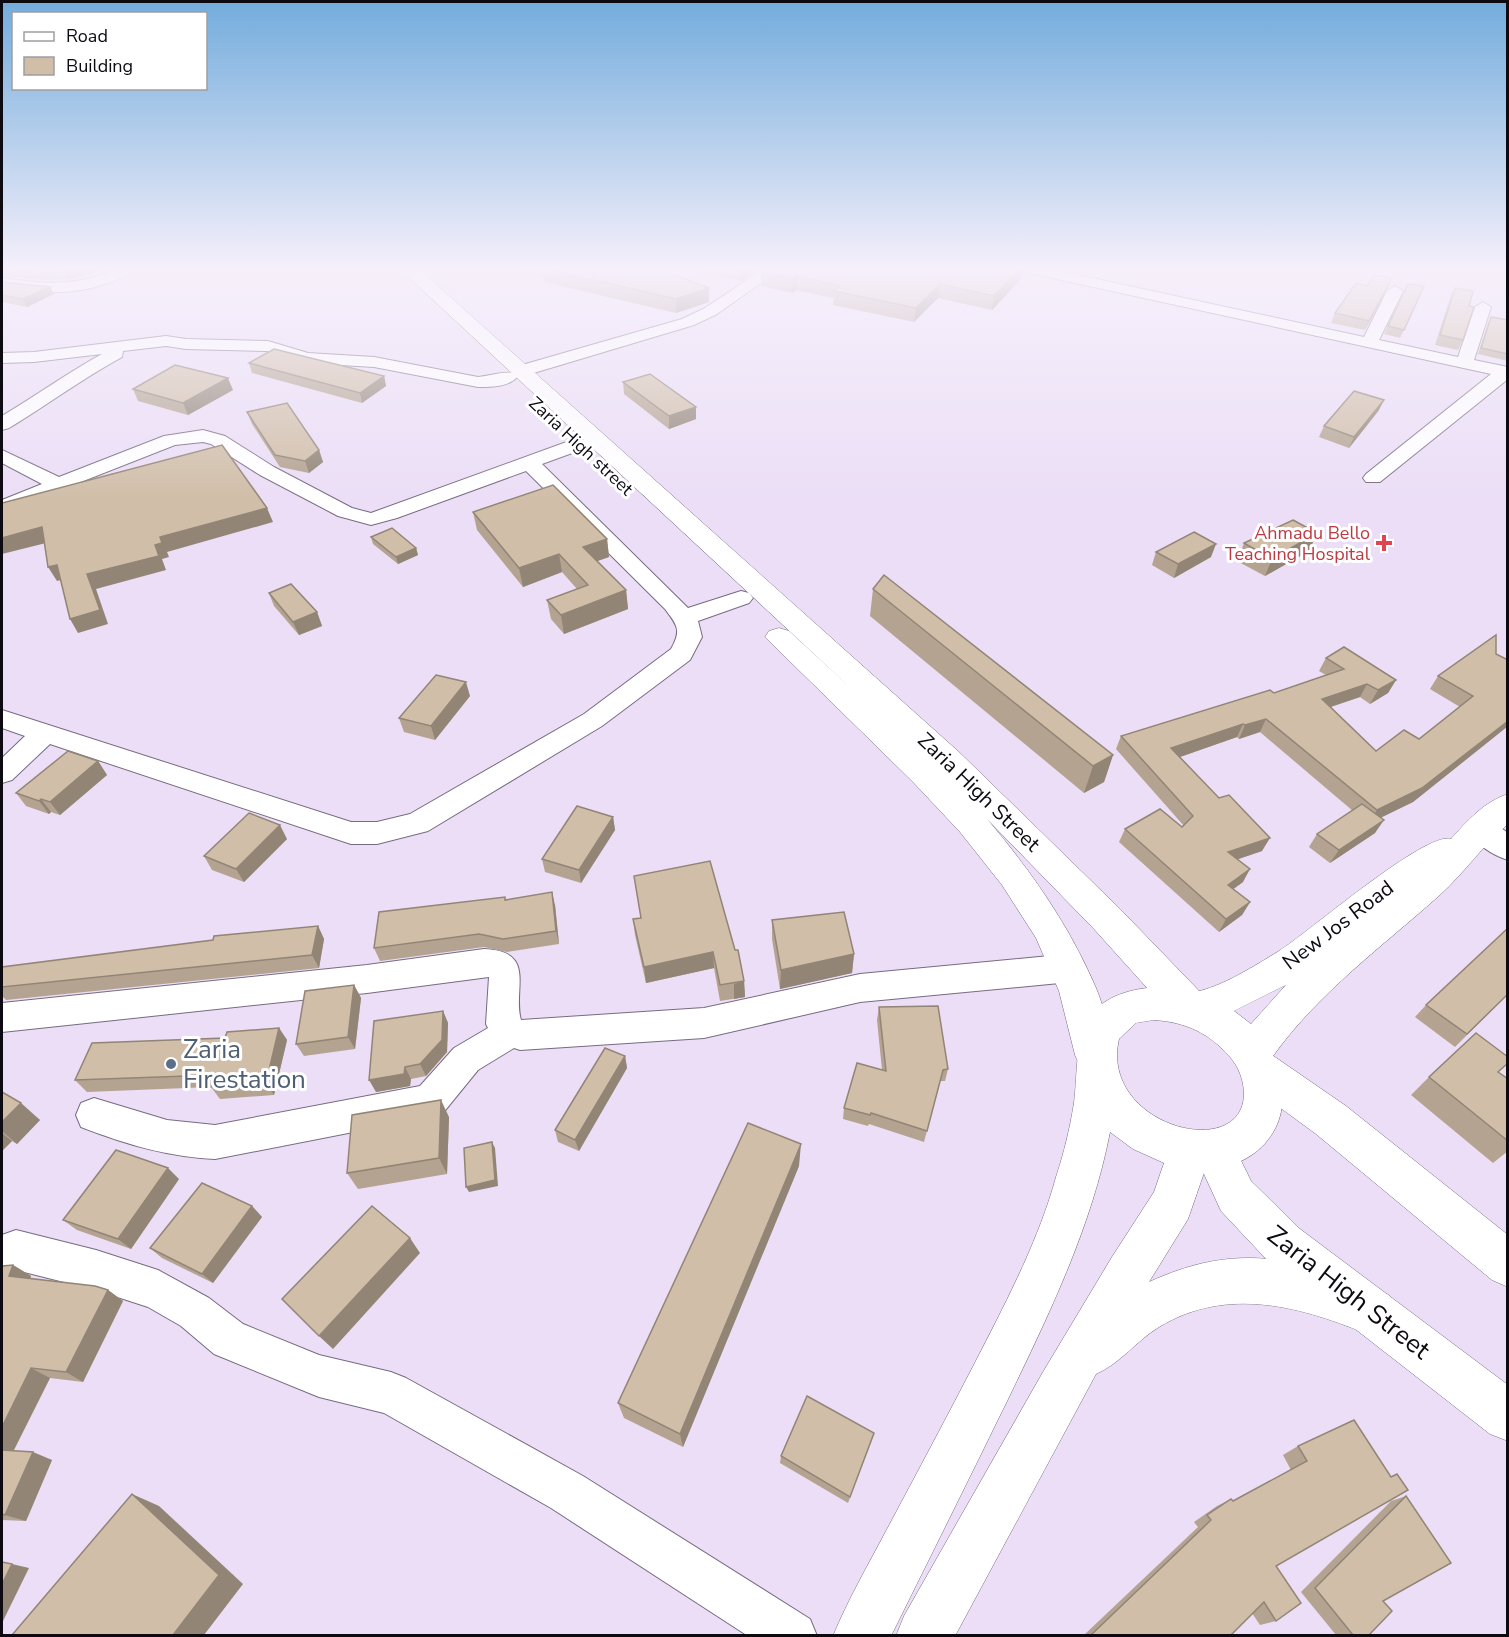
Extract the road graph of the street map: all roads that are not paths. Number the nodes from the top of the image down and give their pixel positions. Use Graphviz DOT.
graph roads {
  1 [pos="120,346"];
  2 [pos="128,346"];
  3 [pos="269,346"];
  4 [pos="482,346"];
  5 [pos="486,346"];
  6 [pos="606,346"];
  7 [pos="1390,346"];
  8 [pos="1470,346"];
  9 [pos="2,358"];
  10 [pos="1464,363"];
  11 [pos="1506,373"];
  12 [pos="514,374"];
  13 [pos="2,424"];
  14 [pos="579,444"];
  15 [pos="2,456"];
  16 [pos="529,463"];
  17 [pos="1373,478"];
  18 [pos="57,484"];
  19 [pos="2,507"];
  20 [pos="749,593"];
  21 [pos="684,618"];
  22 [pos="2,719"];
  23 [pos="44,734"];
  24 [pos="2,773"];
  25 [pos="1508,806"];
  26 [pos="1489,836"];
  27 [pos="1070,968"];
  28 [pos="1192,1008"];
  29 [pos="2,1018"];
  30 [pos="511,1032"];
  31 [pos="1255,1061"];
  32 [pos="1096,1062"];
  33 [pos="94,1115"];
  34 [pos="1202,1150"];
  35 [pos="2,1254"];
  36 [pos="1508,1264"];
  37 [pos="1372,1312"];
  38 [pos="1060,1389"];
  39 [pos="1508,1416"];
  40 [pos="793,1635"];
  41 [pos="861,1635"];
  42 [pos="924,1635"];
  1 -- 9 [label="street"];
  2 -- 13 [label="street"];
  3 -- 12 [label="street"];
  4 -- 12 [label="main road, Zaria High street"];
  5 -- 12 [label="main road, Zaria High street"];
  6 -- 12 [label="street"];
  7 -- 10 [label="street"];
  8 -- 10 [label="street"];
  10 -- 11 [label="street"];
  11 -- 17 [label="street"];
  12 -- 14 [label="main road, Zaria High street"];
  12 -- 20 [label="main road, Zaria High street"];
  14 -- 16 [label="street"];
  14 -- 20 [label="main road, Zaria High street"];
  15 -- 18 [label="street"];
  16 -- 18 [label="street"];
  16 -- 21 [label="street"];
  18 -- 19 [label="street"];
  20 -- 21 [label="street"];
  20 -- 27 [label="main road, Zaria High Street"];
  20 -- 28 [label="main road, Zaria High Street"];
  21 -- 23 [label="street"];
  22 -- 23 [label="street"];
  23 -- 24 [label="street"];
  25 -- 26 [label="main road, New Jos Road"];
  26 -- 28 [label="main road, New Jos Road"];
  26 -- 31 [label="main road, New Jos Road"];
  27 -- 30 [label="street"];
  27 -- 32 [label="main road, Zaria High Street"];
  28 -- 31 [label="main road"];
  28 -- 32 [label="main road"];
  29 -- 30 [label="street"];
  30 -- 33 [label="street"];
  31 -- 34 [label="main road"];
  31 -- 36 [label="main road"];
  32 -- 34 [label="main road"];
  32 -- 41 [label="main road"];
  34 -- 37 [label="main road, Zaria High Street"];
  34 -- 38 [label="main road"];
  35 -- 40 [label="street"];
  37 -- 38 [label="main road"];
  37 -- 39 [label="main road, Zaria High Street"];
  38 -- 42 [label="main road"];
}
